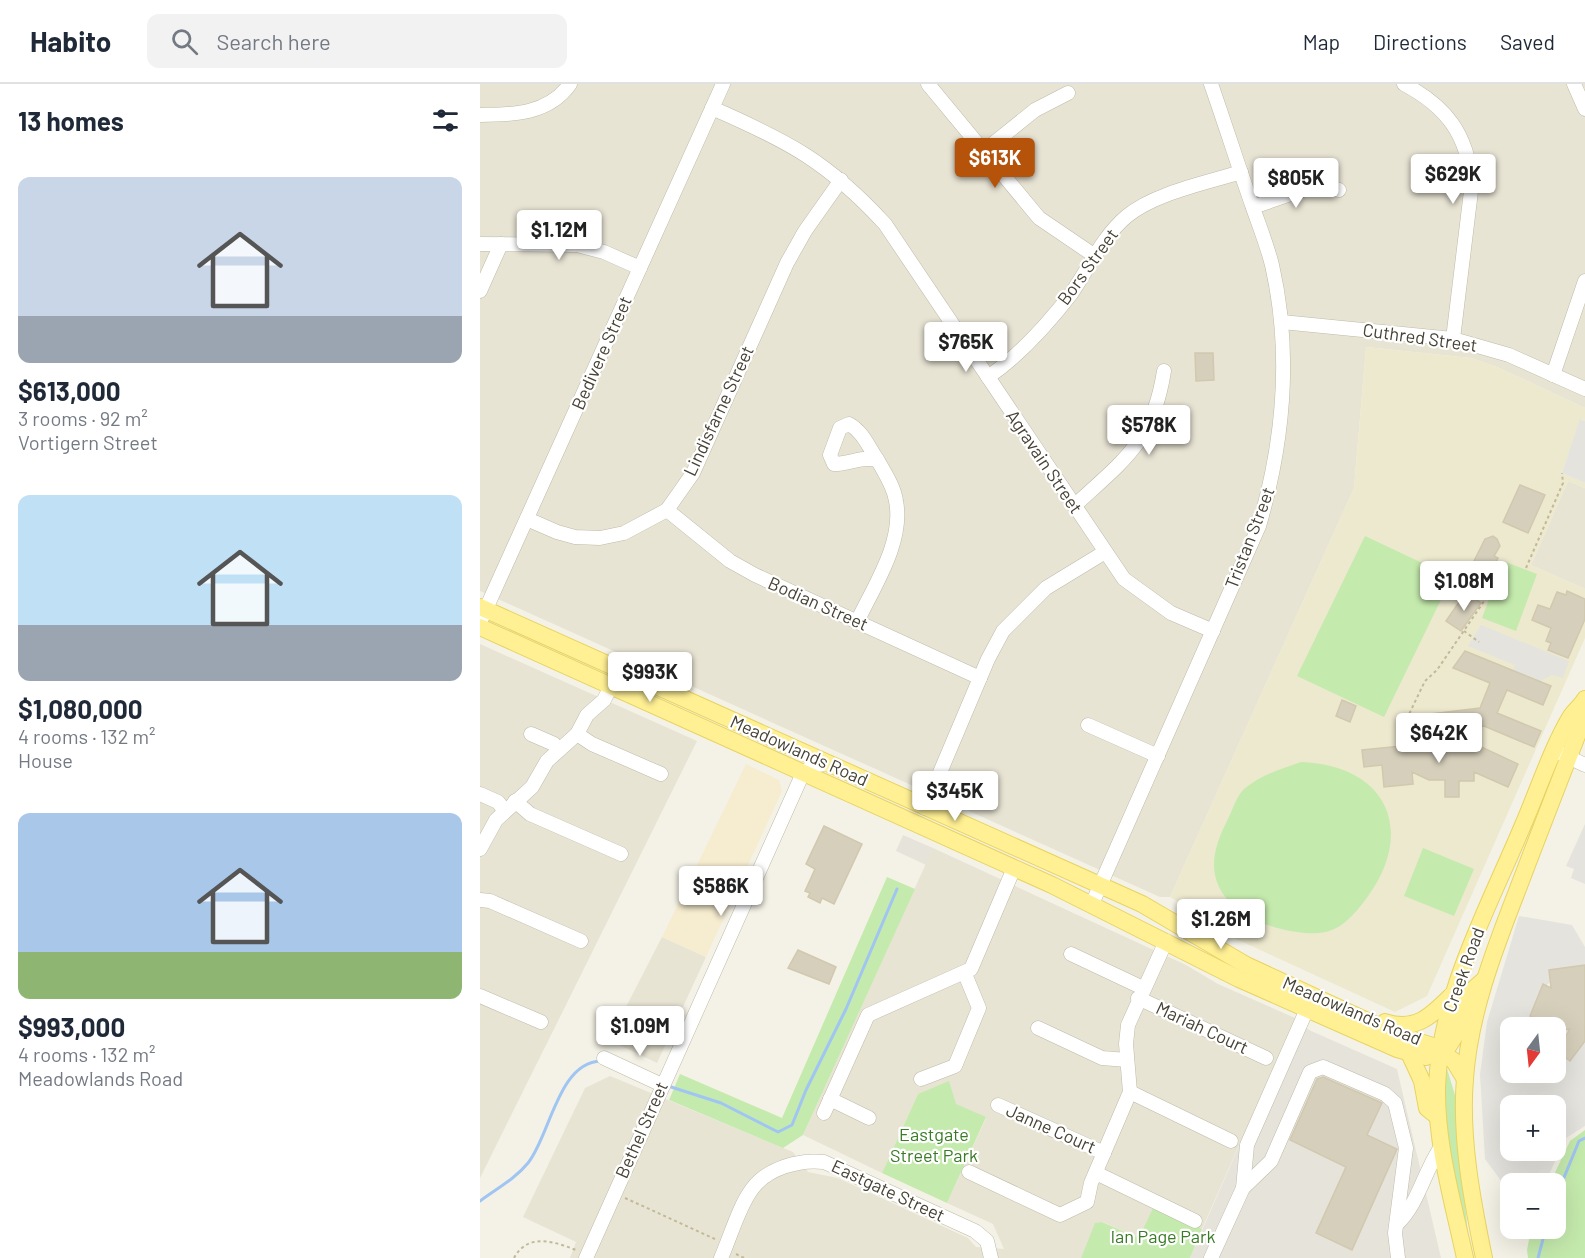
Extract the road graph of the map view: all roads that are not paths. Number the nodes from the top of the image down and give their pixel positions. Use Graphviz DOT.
graph roads {
  1 [pos="570,84"];
  2 [pos="723,84"];
  3 [pos="928,84"];
  4 [pos="1211,84"];
  5 [pos="1404,84"];
  6 [pos="1578,86"];
  7 [pos="1068,93"];
  8 [pos="712,108"];
  9 [pos="1585,109"];
  10 [pos="480,115"];
  11 [pos="984,151"];
  12 [pos="1241,172"];
  13 [pos="841,180"];
  14 [pos="1340,190"];
  15 [pos="1253,207"];
  16 [pos="480,244"];
  17 [pos="501,244"];
  18 [pos="1095,256"];
  19 [pos="640,268"];
  20 [pos="1584,290"];
  21 [pos="480,291"];
  22 [pos="1282,322"];
  23 [pos="1453,339"];
  24 [pos="1164,371"];
  25 [pos="1553,375"];
  26 [pos="988,377"];
  27 [pos="1585,389"];
  28 [pos="877,460"];
  29 [pos="1074,506"];
  30 [pos="667,510"];
  31 [pos="527,519"];
  32 [pos="1105,552"];
  33 [pos="482,613"];
  34 [pos="857,622"];
  35 [pos="480,627"];
  36 [pos="1213,631"];
  37 [pos="980,678"];
  38 [pos="611,686"];
  39 [pos="1584,701"];
  40 [pos="712,712"];
  41 [pos="1088,725"];
  42 [pos="531,734"];
  43 [pos="577,734"];
  44 [pos="558,751"];
  45 [pos="1562,754"];
  46 [pos="1158,756"];
  47 [pos="829,764"];
  48 [pos="1585,765"];
  49 [pos="803,773"];
  50 [pos="660,774"];
  51 [pos="480,794"];
  52 [pos="510,805"];
  53 [pos="925,808"];
  54 [pos="480,849"];
  55 [pos="621,854"];
  56 [pos="1014,868"];
  57 [pos="1100,887"];
  58 [pos="480,900"];
  59 [pos="1092,904"];
  60 [pos="581,941"];
  61 [pos="1166,941"];
  62 [pos="1071,954"];
  63 [pos="965,974"];
  64 [pos="1485,979"];
  65 [pos="1141,993"];
  66 [pos="1453,994"];
  67 [pos="480,996"];
  68 [pos="1310,1002"];
  69 [pos="541,1022"];
  70 [pos="1375,1024"];
  71 [pos="1038,1028"];
  72 [pos="1441,1051"];
  73 [pos="1409,1053"];
  74 [pos="604,1058"];
  75 [pos="1266,1058"];
  76 [pos="1127,1060"];
  77 [pos="921,1079"];
  78 [pos="1465,1079"];
  79 [pos="663,1084"];
  80 [pos="1130,1092"];
  81 [pos="830,1099"];
  82 [pos="998,1106"];
  83 [pos="824,1113"];
  84 [pos="1438,1117"];
  85 [pos="869,1118"];
  86 [pos="1231,1141"];
  87 [pos="1442,1147"];
  88 [pos="1104,1153"];
  89 [pos="969,1172"];
  90 [pos="1096,1173"];
  91 [pos="1243,1188"];
  92 [pos="1195,1221"];
  93 [pos="1397,1224"];
  94 [pos="723,1254"];
  95 [pos="586,1256"];
  96 [pos="991,1258"];
  97 [pos="1211,1258"];
  98 [pos="1398,1258"];
  99 [pos="1465,1258"];
  100 [pos="1484,1258"];
  1 -- 10 [label="street"];
  2 -- 8 [label="street, Bedivere Street"];
  3 -- 11 [label="street"];
  4 -- 12 [label="street, Tristan Street"];
  5 -- 23 [label="street"];
  6 -- 9 [label="street"];
  7 -- 11 [label="street"];
  8 -- 13 [label="street, Agravain Street"];
  8 -- 19 [label="street, Bedivere Street"];
  11 -- 18 [label="street"];
  12 -- 15 [label="street, Tristan Street"];
  12 -- 18 [label="street, Bors Street"];
  13 -- 26 [label="street, Agravain Street"];
  13 -- 30 [label="street, Lindisfarne Street"];
  14 -- 15 [label="street"];
  15 -- 22 [label="street, Tristan Street"];
  16 -- 17 [label="street"];
  17 -- 19 [label="street"];
  17 -- 21 [label="street"];
  18 -- 26 [label="street, Bors Street"];
  19 -- 31 [label="street, Bedivere Street"];
  20 -- 25 [label="street"];
  22 -- 23 [label="street, Cuthred Street"];
  22 -- 36 [label="street, Tristan Street"];
  23 -- 25 [label="street, Cuthred Street"];
  24 -- 29 [label="street"];
  25 -- 27 [label="street, Cuthred Street"];
  26 -- 29 [label="street, Agravain Street"];
  28 -- 34 [label="street"];
  29 -- 32 [label="street, Agravain Street"];
  30 -- 31 [label="street, Lindisfarne Street"];
  30 -- 34 [label="street, Bodian Street"];
  31 -- 33 [label="street, Bedivere Street"];
  32 -- 36 [label="street, Agravain Street"];
  32 -- 37 [label="street"];
  33 -- 40 [label="main road, Meadowlands Road"];
  34 -- 37 [label="street, Bodian Street"];
  35 -- 38 [label="main road, Meadowlands Road"];
  36 -- 46 [label="street, Tristan Street"];
  37 -- 53 [label="street"];
  38 -- 43 [label="street"];
  38 -- 49 [label="main road, Meadowlands Road"];
  39 -- 45 [label="main road, Creek Road"];
  40 -- 47 [label="main road, Meadowlands Road"];
  40 -- 49 [label="street"];
  41 -- 46 [label="street"];
  42 -- 44 [label="street"];
  43 -- 44 [label="street"];
  43 -- 50 [label="street"];
  44 -- 52 [label="street"];
  45 -- 48 [label="street"];
  45 -- 64 [label="main road, Creek Road"];
  45 -- 66 [label="main road, Creek Road"];
  46 -- 57 [label="street, Tristan Street"];
  47 -- 49 [label="street"];
  47 -- 53 [label="main road, Meadowlands Road"];
  49 -- 56 [label="main road, Meadowlands Road"];
  49 -- 79 [label="street, Bethel Street"];
  51 -- 52 [label="street"];
  52 -- 54 [label="street"];
  52 -- 55 [label="street"];
  53 -- 57 [label="main road, Meadowlands Road"];
  56 -- 59 [label="main road, Meadowlands Road"];
  56 -- 63 [label="street"];
  57 -- 59 [label="street, Tristan Street"];
  57 -- 68 [label="main road, Meadowlands Road"];
  58 -- 60 [label="street"];
  59 -- 61 [label="main road, Meadowlands Road"];
  61 -- 65 [label="street"];
  61 -- 68 [label="main road, Meadowlands Road"];
  62 -- 65 [label="street, Mariah Court"];
  63 -- 77 [label="street"];
  63 -- 81 [label="street"];
  64 -- 72 [label="main road, Meadowlands Road"];
  64 -- 78 [label="main road, Creek Road"];
  65 -- 75 [label="street, Mariah Court"];
  65 -- 76 [label="street"];
  66 -- 70 [label="main road"];
  66 -- 72 [label="main road, Creek Road"];
  67 -- 69 [label="street"];
  68 -- 70 [label="main road, Meadowlands Road"];
  68 -- 73 [label="main road, Meadowlands Road"];
  68 -- 91 [label="street"];
  70 -- 72 [label="main road, Meadowlands Road"];
  71 -- 76 [label="street"];
  72 -- 73 [label="main road, Meadowlands Road"];
  72 -- 78 [label="main road, Meadowlands Road"];
  72 -- 84 [label="main road, Creek Road"];
  73 -- 84 [label="main road"];
  74 -- 79 [label="street"];
  76 -- 80 [label="street"];
  78 -- 100 [label="main road, Creek Road"];
  79 -- 95 [label="street, Bethel Street"];
  80 -- 86 [label="street"];
  80 -- 88 [label="street"];
  81 -- 83 [label="street"];
  81 -- 85 [label="street"];
  82 -- 88 [label="street, Janne Court"];
  84 -- 87 [label="main road, Creek Road"];
  87 -- 93 [label="street"];
  87 -- 99 [label="main road, Creek Road"];
  88 -- 90 [label="street"];
  89 -- 90 [label="street"];
  90 -- 92 [label="street"];
  91 -- 93 [label="street"];
  91 -- 97 [label="street"];
  93 -- 98 [label="street"];
  94 -- 96 [label="street, Eastgate Street"];
}
